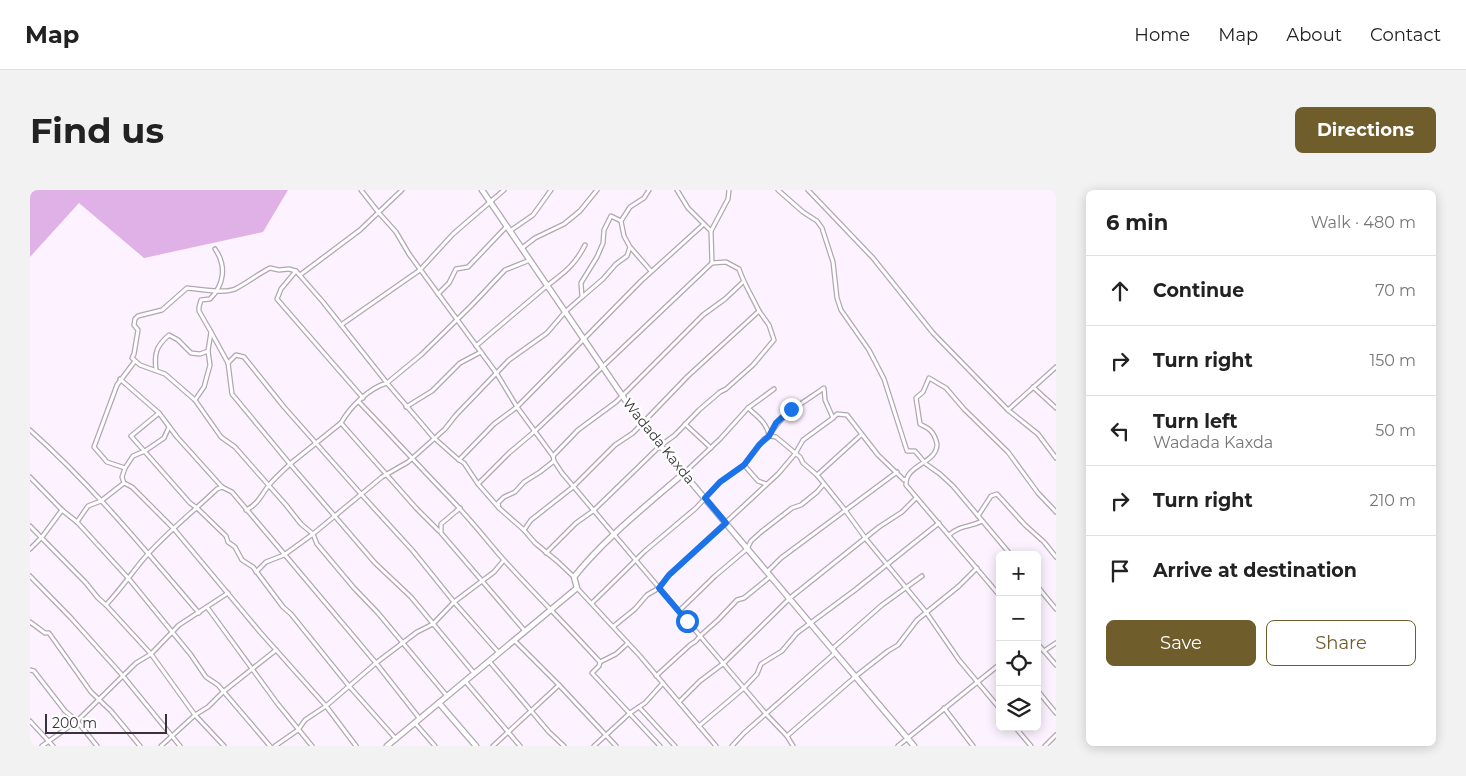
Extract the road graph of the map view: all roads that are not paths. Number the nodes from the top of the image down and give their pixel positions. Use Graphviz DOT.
graph roads {
  1 [pos="360,190"];
  2 [pos="402,190"];
  3 [pos="482,190"];
  4 [pos="504,190"];
  5 [pos="551,190"];
  6 [pos="597,190"];
  7 [pos="649,190"];
  8 [pos="677,190"];
  9 [pos="729,190"];
  10 [pos="778,190"];
  11 [pos="808,190"];
  12 [pos="491,203"];
  13 [pos="379,214"];
  14 [pos="621,221"];
  15 [pos="704,224"];
  16 [pos="507,226"];
  17 [pos="510,231"];
  18 [pos="711,231"];
  19 [pos="585,246"];
  20 [pos="630,247"];
  21 [pos="522,248"];
  22 [pos="215,249"];
  23 [pos="530,260"];
  24 [pos="712,264"];
  25 [pos="420,270"];
  26 [pos="296,271"];
  27 [pos="651,272"];
  28 [pos="300,275"];
  29 [pos="743,282"];
  30 [pos="547,285"];
  31 [pos="216,291"];
  32 [pos="438,294"];
  33 [pos="582,297"];
  34 [pos="759,311"];
  35 [pos="565,312"];
  36 [pos="457,320"];
  37 [pos="341,326"];
  38 [pos="211,332"];
  39 [pos="584,340"];
  40 [pos="476,346"];
  41 [pos="208,351"];
  42 [pos="481,352"];
  43 [pos="135,361"];
  44 [pos="228,363"];
  45 [pos="602,366"];
  46 [pos="1056,367"];
  47 [pos="156,370"];
  48 [pos="496,374"];
  49 [pos="120,379"];
  50 [pos="387,383"];
  51 [pos="1034,387"];
  52 [pos="774,389"];
  53 [pos="622,395"];
  54 [pos="363,398"];
  55 [pos="195,400"];
  56 [pos="359,402"];
  57 [pos="406,407"];
  58 [pos="517,407"];
  59 [pos="748,408"];
  60 [pos="1056,408"];
  61 [pos="1008,410"];
  62 [pos="159,413"];
  63 [pos="833,418"];
  64 [pos="341,423"];
  65 [pos="641,423"];
  66 [pos="685,424"];
  67 [pos="169,427"];
  68 [pos="30,430"];
  69 [pos="535,431"];
  70 [pos="861,435"];
  71 [pos="769,436"];
  72 [pos="435,438"];
  73 [pos="316,442"];
  74 [pos="660,446"];
  75 [pos="711,448"];
  76 [pos="145,451"];
  77 [pos="795,454"];
  78 [pos="553,456"];
  79 [pos="412,458"];
  80 [pos="1056,458"];
  81 [pos="459,460"];
  82 [pos="554,461"];
  83 [pos="925,461"];
  84 [pos="290,464"];
  85 [pos="744,465"];
  86 [pos="125,468"];
  87 [pos="897,472"];
  88 [pos="684,473"];
  89 [pos="386,474"];
  90 [pos="817,475"];
  91 [pos="30,477"];
  92 [pos="906,479"];
  93 [pos="124,483"];
  94 [pos="478,484"];
  95 [pos="766,484"];
  96 [pos="268,485"];
  97 [pos="823,485"];
  98 [pos="222,487"];
  99 [pos="573,487"];
  100 [pos="361,494"];
  101 [pos="705,498"];
  102 [pos="916,498"];
  103 [pos="101,501"];
  104 [pos="197,508"];
  105 [pos="460,508"];
  106 [pos="499,508"];
  107 [pos="62,510"];
  108 [pos="246,510"];
  109 [pos="593,510"];
  110 [pos="846,510"];
  111 [pos="1056,512"];
  112 [pos="335,516"];
  113 [pos="978,516"];
  114 [pos="982,521"];
  115 [pos="76,522"];
  116 [pos="726,523"];
  117 [pos="939,523"];
  118 [pos="30,526"];
  119 [pos="174,529"];
  120 [pos="524,530"];
  121 [pos="440,532"];
  122 [pos="313,534"];
  123 [pos="614,535"];
  124 [pos="949,535"];
  125 [pos="42,537"];
  126 [pos="866,539"];
  127 [pos="747,548"];
  128 [pos="30,549"];
  129 [pos="1008,551"];
  130 [pos="546,552"];
  131 [pos="148,555"];
  132 [pos="284,555"];
  133 [pos="1056,557"];
  134 [pos="505,560"];
  135 [pos="636,561"];
  136 [pos="887,565"];
  137 [pos="977,568"];
  138 [pos="256,572"];
  139 [pos="767,572"];
  140 [pos="30,576"];
  141 [pos="771,576"];
  142 [pos="922,576"];
  143 [pos="574,577"];
  144 [pos="129,580"];
  145 [pos="482,581"];
  146 [pos="905,587"];
  147 [pos="578,588"];
  148 [pos="659,588"];
  149 [pos="996,591"];
  150 [pos="1041,591"];
  151 [pos="228,593"];
  152 [pos="790,598"];
  153 [pos="454,602"];
  154 [pos="592,603"];
  155 [pos="106,605"];
  156 [pos="207,606"];
  157 [pos="1056,609"];
  158 [pos="552,610"];
  159 [pos="679,611"];
  160 [pos="926,612"];
  161 [pos="199,613"];
  162 [pos="30,622"];
  163 [pos="433,624"];
  164 [pos="811,624"];
  165 [pos="614,626"];
  166 [pos="525,631"];
  167 [pos="173,632"];
  168 [pos="700,636"];
  169 [pos="514,640"];
  170 [pos="403,643"];
  171 [pos="1056,643"];
  172 [pos="627,644"];
  173 [pos="1041,647"];
  174 [pos="276,650"];
  175 [pos="834,651"];
  176 [pos="1044,651"];
  177 [pos="499,653"];
  178 [pos="151,654"];
  179 [pos="489,661"];
  180 [pos="600,662"];
  181 [pos="376,663"];
  182 [pos="724,663"];
  183 [pos="1056,666"];
  184 [pos="996,667"];
  185 [pos="252,669"];
  186 [pos="30,670"];
  187 [pos="474,673"];
  188 [pos="123,676"];
  189 [pos="656,676"];
  190 [pos="856,676"];
  191 [pos="466,681"];
  192 [pos="663,683"];
  193 [pos="977,683"];
  194 [pos="560,685"];
  195 [pos="349,686"];
  196 [pos="744,688"];
  197 [pos="223,692"];
  198 [pos="1041,695"];
  199 [pos="447,697"];
  200 [pos="100,698"];
  201 [pos="680,701"];
  202 [pos="439,703"];
  203 [pos="996,704"];
  204 [pos="326,706"];
  205 [pos="639,707"];
  206 [pos="944,708"];
  207 [pos="531,711"];
  208 [pos="630,713"];
  209 [pos="1056,713"];
  210 [pos="766,714"];
  211 [pos="195,715"];
  212 [pos="420,719"];
  213 [pos="77,721"];
  214 [pos="30,722"];
  215 [pos="415,723"];
  216 [pos="699,726"];
  217 [pos="298,730"];
  218 [pos="1018,731"];
  219 [pos="508,732"];
  220 [pos="605,735"];
  221 [pos="1056,735"];
  222 [pos="787,736"];
  223 [pos="172,737"];
  224 [pos="908,738"];
  225 [pos="396,739"];
  226 [pos="49,741"];
  227 [pos="390,745"];
  228 [pos="42,746"];
  229 [pos="53,746"];
  230 [pos="97,746"];
  231 [pos="140,746"];
  232 [pos="161,746"];
  233 [pos="180,746"];
  234 [pos="224,746"];
  235 [pos="270,746"];
  236 [pos="275,746"];
  237 [pos="312,746"];
  238 [pos="356,746"];
  239 [pos="436,746"];
  240 [pos="476,746"];
  241 [pos="493,746"];
  242 [pos="520,746"];
  243 [pos="564,746"];
  244 [pos="594,746"];
  245 [pos="616,746"];
  246 [pos="660,746"];
  247 [pos="675,746"];
  248 [pos="716,746"];
  249 [pos="732,746"];
  250 [pos="793,746"];
  251 [pos="898,746"];
  252 [pos="914,746"];
  253 [pos="974,746"];
  254 [pos="1031,746"];
  255 [pos="1045,746"];
  1 -- 13 [label="street"];
  2 -- 13 [label="street"];
  3 -- 12 [label="street, Wadada Kaxda"];
  4 -- 12 [label="street"];
  5 -- 17 [label="street"];
  6 -- 21 [label="street"];
  7 -- 14 [label="street"];
  8 -- 15 [label="street"];
  9 -- 18 [label="street"];
  10 -- 83 [label="street"];
  11 -- 61 [label="street"];
  12 -- 16 [label="street, Wadada Kaxda"];
  12 -- 25 [label="street"];
  13 -- 25 [label="street"];
  13 -- 28 [label="street"];
  14 -- 20 [label="street"];
  14 -- 33 [label="street"];
  15 -- 18 [label="street"];
  15 -- 27 [label="street"];
  16 -- 17 [label="street, Wadada Kaxda"];
  16 -- 32 [label="street"];
  17 -- 21 [label="street, Wadada Kaxda"];
  18 -- 24 [label="street"];
  19 -- 30 [label="street"];
  20 -- 27 [label="street"];
  20 -- 33 [label="street"];
  21 -- 23 [label="street, Wadada Kaxda"];
  22 -- 31 [label="street"];
  23 -- 30 [label="street, Wadada Kaxda"];
  23 -- 36 [label="street"];
  24 -- 29 [label="street"];
  24 -- 45 [label="street"];
  25 -- 32 [label="street"];
  25 -- 37 [label="street"];
  26 -- 28 [label="street"];
  26 -- 31 [label="street"];
  26 -- 54 [label="street"];
  27 -- 39 [label="street"];
  28 -- 37 [label="street"];
  29 -- 34 [label="street"];
  29 -- 53 [label="street"];
  30 -- 35 [label="street, Wadada Kaxda"];
  30 -- 40 [label="street"];
  31 -- 38 [label="street"];
  31 -- 43 [label="street"];
  32 -- 36 [label="street"];
  33 -- 35 [label="street"];
  34 -- 65 [label="street"];
  34 -- 66 [label="street"];
  35 -- 39 [label="street, Wadada Kaxda"];
  35 -- 48 [label="street"];
  36 -- 40 [label="street"];
  36 -- 50 [label="street"];
  37 -- 50 [label="street"];
  38 -- 41 [label="street"];
  38 -- 44 [label="street"];
  39 -- 45 [label="street, Wadada Kaxda"];
  39 -- 58 [label="street"];
  40 -- 42 [label="street"];
  41 -- 47 [label="street"];
  41 -- 55 [label="street"];
  42 -- 48 [label="street"];
  42 -- 57 [label="street"];
  43 -- 47 [label="street"];
  43 -- 49 [label="street"];
  44 -- 73 [label="street"];
  44 -- 84 [label="street"];
  45 -- 53 [label="street, Wadada Kaxda"];
  45 -- 69 [label="street"];
  46 -- 51 [label="street"];
  47 -- 55 [label="street"];
  48 -- 58 [label="street"];
  48 -- 72 [label="street"];
  49 -- 62 [label="street"];
  49 -- 86 [label="street"];
  50 -- 54 [label="street"];
  50 -- 57 [label="street"];
  51 -- 60 [label="street"];
  51 -- 61 [label="street"];
  52 -- 59 [label="street"];
  53 -- 65 [label="street, Wadada Kaxda"];
  53 -- 78 [label="street"];
  54 -- 56 [label="street"];
  55 -- 96 [label="street"];
  56 -- 64 [label="street"];
  56 -- 79 [label="street"];
  57 -- 72 [label="street"];
  58 -- 69 [label="street"];
  58 -- 81 [label="street"];
  59 -- 71 [label="street"];
  59 -- 75 [label="street"];
  61 -- 80 [label="street"];
  62 -- 67 [label="street"];
  62 -- 76 [label="street"];
  63 -- 70 [label="street"];
  63 -- 71 [label="street"];
  63 -- 77 [label="street"];
  64 -- 73 [label="street"];
  64 -- 89 [label="street"];
  65 -- 74 [label="street, Wadada Kaxda"];
  65 -- 99 [label="street"];
  66 -- 74 [label="street"];
  66 -- 75 [label="street"];
  67 -- 76 [label="street"];
  67 -- 98 [label="street"];
  68 -- 103 [label="street"];
  69 -- 78 [label="street"];
  69 -- 94 [label="street"];
  70 -- 87 [label="street"];
  70 -- 90 [label="street"];
  71 -- 77 [label="street"];
  71 -- 85 [label="street"];
  72 -- 79 [label="street"];
  72 -- 81 [label="street"];
  73 -- 84 [label="street"];
  73 -- 100 [label="street"];
  74 -- 88 [label="street, Wadada Kaxda"];
  74 -- 109 [label="street"];
  75 -- 88 [label="street"];
  76 -- 86 [label="street"];
  76 -- 104 [label="street"];
  77 -- 90 [label="street"];
  77 -- 95 [label="street"];
  78 -- 82 [label="street"];
  79 -- 89 [label="street"];
  79 -- 105 [label="street"];
  81 -- 94 [label="street"];
  82 -- 99 [label="street"];
  82 -- 106 [label="street"];
  83 -- 92 [label="street"];
  83 -- 111 [label="street"];
  83 -- 113 [label="street"];
  84 -- 96 [label="street"];
  84 -- 112 [label="street"];
  85 -- 95 [label="street"];
  85 -- 101 [label="street"];
  86 -- 93 [label="street"];
  87 -- 92 [label="street"];
  87 -- 110 [label="street"];
  88 -- 101 [label="street, Wadada Kaxda"];
  88 -- 123 [label="street"];
  89 -- 100 [label="street"];
  89 -- 121 [label="street"];
  90 -- 97 [label="street"];
  91 -- 107 [label="street"];
  92 -- 102 [label="street"];
  93 -- 103 [label="street"];
  93 -- 119 [label="street"];
  94 -- 106 [label="street"];
  95 -- 116 [label="street"];
  96 -- 108 [label="street"];
  96 -- 122 [label="street"];
  97 -- 110 [label="street"];
  97 -- 127 [label="street"];
  98 -- 104 [label="street"];
  98 -- 108 [label="street"];
  99 -- 109 [label="street"];
  99 -- 120 [label="street"];
  100 -- 112 [label="street"];
  100 -- 153 [label="street"];
  101 -- 116 [label="street, Wadada Kaxda"];
  101 -- 135 [label="street"];
  102 -- 117 [label="street"];
  102 -- 126 [label="street"];
  103 -- 115 [label="street"];
  103 -- 131 [label="street"];
  104 -- 119 [label="street"];
  104 -- 138 [label="street"];
  105 -- 121 [label="street"];
  105 -- 134 [label="street"];
  106 -- 120 [label="street"];
  107 -- 115 [label="street"];
  107 -- 125 [label="street"];
  108 -- 132 [label="street"];
  109 -- 123 [label="street"];
  109 -- 130 [label="street"];
  110 -- 126 [label="street"];
  110 -- 139 [label="street"];
  112 -- 122 [label="street"];
  112 -- 163 [label="street"];
  113 -- 114 [label="street"];
  113 -- 133 [label="street"];
  114 -- 124 [label="street"];
  114 -- 129 [label="street"];
  115 -- 144 [label="street"];
  116 -- 127 [label="street, Wadada Kaxda"];
  116 -- 148 [label="street"];
  117 -- 124 [label="street"];
  117 -- 136 [label="street"];
  118 -- 125 [label="street"];
  119 -- 131 [label="street"];
  119 -- 151 [label="street"];
  120 -- 130 [label="street"];
  121 -- 145 [label="street"];
  122 -- 132 [label="street"];
  122 -- 170 [label="street"];
  123 -- 135 [label="street"];
  123 -- 143 [label="street"];
  124 -- 137 [label="street"];
  125 -- 128 [label="street"];
  125 -- 155 [label="street"];
  126 -- 136 [label="street"];
  126 -- 152 [label="street"];
  127 -- 139 [label="street, Wadada Kaxda"];
  127 -- 159 [label="street"];
  130 -- 143 [label="street"];
  131 -- 144 [label="street"];
  131 -- 161 [label="street"];
  132 -- 138 [label="street"];
  132 -- 181 [label="street"];
  134 -- 145 [label="street"];
  134 -- 158 [label="street"];
  135 -- 148 [label="street"];
  135 -- 154 [label="street"];
  136 -- 146 [label="street"];
  136 -- 164 [label="street"];
  137 -- 149 [label="street"];
  137 -- 160 [label="street"];
  138 -- 195 [label="street"];
  139 -- 141 [label="street, Wadada Kaxda"];
  140 -- 188 [label="street"];
  141 -- 152 [label="street, Wadada Kaxda"];
  141 -- 168 [label="street"];
  142 -- 146 [label="street"];
  143 -- 147 [label="street"];
  144 -- 155 [label="street"];
  144 -- 167 [label="street"];
  145 -- 153 [label="street"];
  145 -- 166 [label="street"];
  146 -- 160 [label="street"];
  146 -- 175 [label="street"];
  147 -- 154 [label="street"];
  147 -- 158 [label="street"];
  148 -- 159 [label="street"];
  148 -- 165 [label="street"];
  150 -- 157 [label="street"];
  151 -- 156 [label="street"];
  151 -- 174 [label="street"];
  152 -- 164 [label="street, Wadada Kaxda"];
  152 -- 182 [label="street"];
  153 -- 163 [label="street"];
  153 -- 177 [label="street"];
  154 -- 165 [label="street"];
  155 -- 178 [label="street"];
  156 -- 161 [label="street"];
  156 -- 185 [label="street"];
  158 -- 166 [label="street"];
  158 -- 180 [label="street"];
  159 -- 168 [label="street"];
  160 -- 190 [label="street"];
  160 -- 193 [label="street"];
  161 -- 167 [label="street"];
  162 -- 200 [label="street"];
  163 -- 170 [label="street"];
  163 -- 187 [label="street"];
  164 -- 175 [label="street, Wadada Kaxda"];
  164 -- 196 [label="street"];
  165 -- 172 [label="street"];
  166 -- 169 [label="street"];
  167 -- 178 [label="street"];
  167 -- 197 [label="street"];
  168 -- 182 [label="street"];
  168 -- 189 [label="street"];
  169 -- 177 [label="street"];
  169 -- 194 [label="street"];
  170 -- 181 [label="street"];
  170 -- 199 [label="street"];
  171 -- 176 [label="street"];
  172 -- 180 [label="street"];
  172 -- 189 [label="street"];
  173 -- 176 [label="street"];
  174 -- 185 [label="street"];
  174 -- 204 [label="street"];
  175 -- 190 [label="street, Wadada Kaxda"];
  175 -- 210 [label="street"];
  176 -- 183 [label="street"];
  177 -- 179 [label="street"];
  178 -- 188 [label="street"];
  178 -- 211 [label="street"];
  179 -- 187 [label="street"];
  179 -- 207 [label="street"];
  180 -- 208 [label="street"];
  181 -- 195 [label="street"];
  181 -- 212 [label="street"];
  182 -- 196 [label="street"];
  182 -- 201 [label="street"];
  184 -- 193 [label="street"];
  185 -- 197 [label="street"];
  185 -- 217 [label="street"];
  186 -- 213 [label="street"];
  187 -- 191 [label="street"];
  188 -- 200 [label="street"];
  188 -- 223 [label="street"];
  189 -- 192 [label="street"];
  190 -- 222 [label="street"];
  190 -- 224 [label="street, Wadada Kaxda"];
  191 -- 199 [label="street"];
  191 -- 219 [label="street"];
  192 -- 201 [label="street"];
  192 -- 205 [label="street"];
  193 -- 203 [label="street"];
  193 -- 206 [label="street"];
  194 -- 207 [label="street"];
  194 -- 220 [label="street"];
  195 -- 204 [label="street"];
  195 -- 225 [label="street"];
  196 -- 210 [label="street"];
  196 -- 216 [label="street"];
  197 -- 211 [label="street"];
  197 -- 235 [label="street"];
  198 -- 209 [label="street"];
  199 -- 202 [label="street"];
  200 -- 213 [label="street"];
  200 -- 231 [label="street"];
  201 -- 216 [label="street"];
  202 -- 212 [label="street"];
  202 -- 240 [label="street"];
  204 -- 217 [label="street"];
  204 -- 238 [label="street"];
  205 -- 208 [label="street"];
  205 -- 247 [label="street"];
  206 -- 224 [label="street"];
  206 -- 253 [label="street"];
  207 -- 219 [label="street"];
  207 -- 243 [label="street"];
  208 -- 220 [label="street"];
  208 -- 246 [label="street"];
  210 -- 222 [label="street"];
  210 -- 249 [label="street"];
  211 -- 223 [label="street"];
  211 -- 234 [label="street"];
  212 -- 215 [label="street"];
  213 -- 226 [label="street"];
  213 -- 230 [label="street"];
  214 -- 226 [label="street"];
  215 -- 225 [label="street"];
  215 -- 239 [label="street"];
  216 -- 248 [label="street"];
  217 -- 236 [label="street"];
  217 -- 237 [label="street"];
  218 -- 254 [label="street"];
  219 -- 241 [label="street"];
  219 -- 242 [label="street"];
  220 -- 244 [label="street"];
  220 -- 245 [label="street"];
  221 -- 255 [label="street"];
  222 -- 250 [label="street"];
  223 -- 232 [label="street"];
  223 -- 233 [label="street"];
  224 -- 251 [label="street"];
  224 -- 252 [label="street, Wadada Kaxda"];
  225 -- 227 [label="street"];
  226 -- 228 [label="street"];
  226 -- 229 [label="street"];
}
